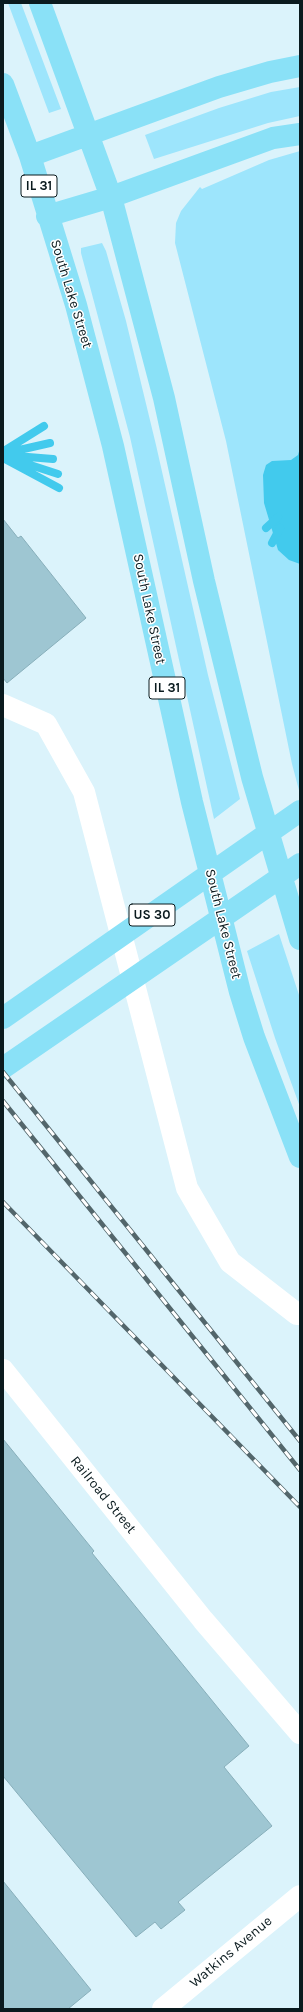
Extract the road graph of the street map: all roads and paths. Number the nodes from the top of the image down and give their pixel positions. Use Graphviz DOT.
graph roads {
  1 [pos="40,3"];
  2 [pos="300,66"];
  3 [pos="3,84"];
  4 [pos="88,134"];
  5 [pos="300,134"];
  6 [pos="30,156"];
  7 [pos="111,197"];
  8 [pos="47,216"];
  9 [pos="3,705"];
  10 [pos="300,811"];
  11 [pos="300,864"];
  12 [pos="300,939"];
  13 [pos="3,1018"];
  14 [pos="3,1068"];
  15 [pos="300,1156"];
  16 [pos="298,1313"];
  17 [pos="3,1370"];
  18 [pos="300,1733"];
  19 [pos="300,1896"];
  20 [pos="163,2009"];
  1 -- 4 [label="main road"];
  2 -- 4 [label="main road"];
  3 -- 6 [label="main road, South Lake Street / IL 31"];
  4 -- 6 [label="main road"];
  4 -- 7 [label="main road"];
  5 -- 7 [label="main road"];
  6 -- 8 [label="main road, South Lake Street / IL 31"];
  7 -- 8 [label="main road"];
  7 -- 12 [label="main road"];
  8 -- 15 [label="main road, South Lake Street / IL 31"];
  9 -- 16 [label="street"];
  10 -- 13 [label="main road, US 30"];
  11 -- 14 [label="main road, US 30"];
  17 -- 18 [label="street, Railroad Street"];
  19 -- 20 [label="street, Watkins Avenue"];
}
